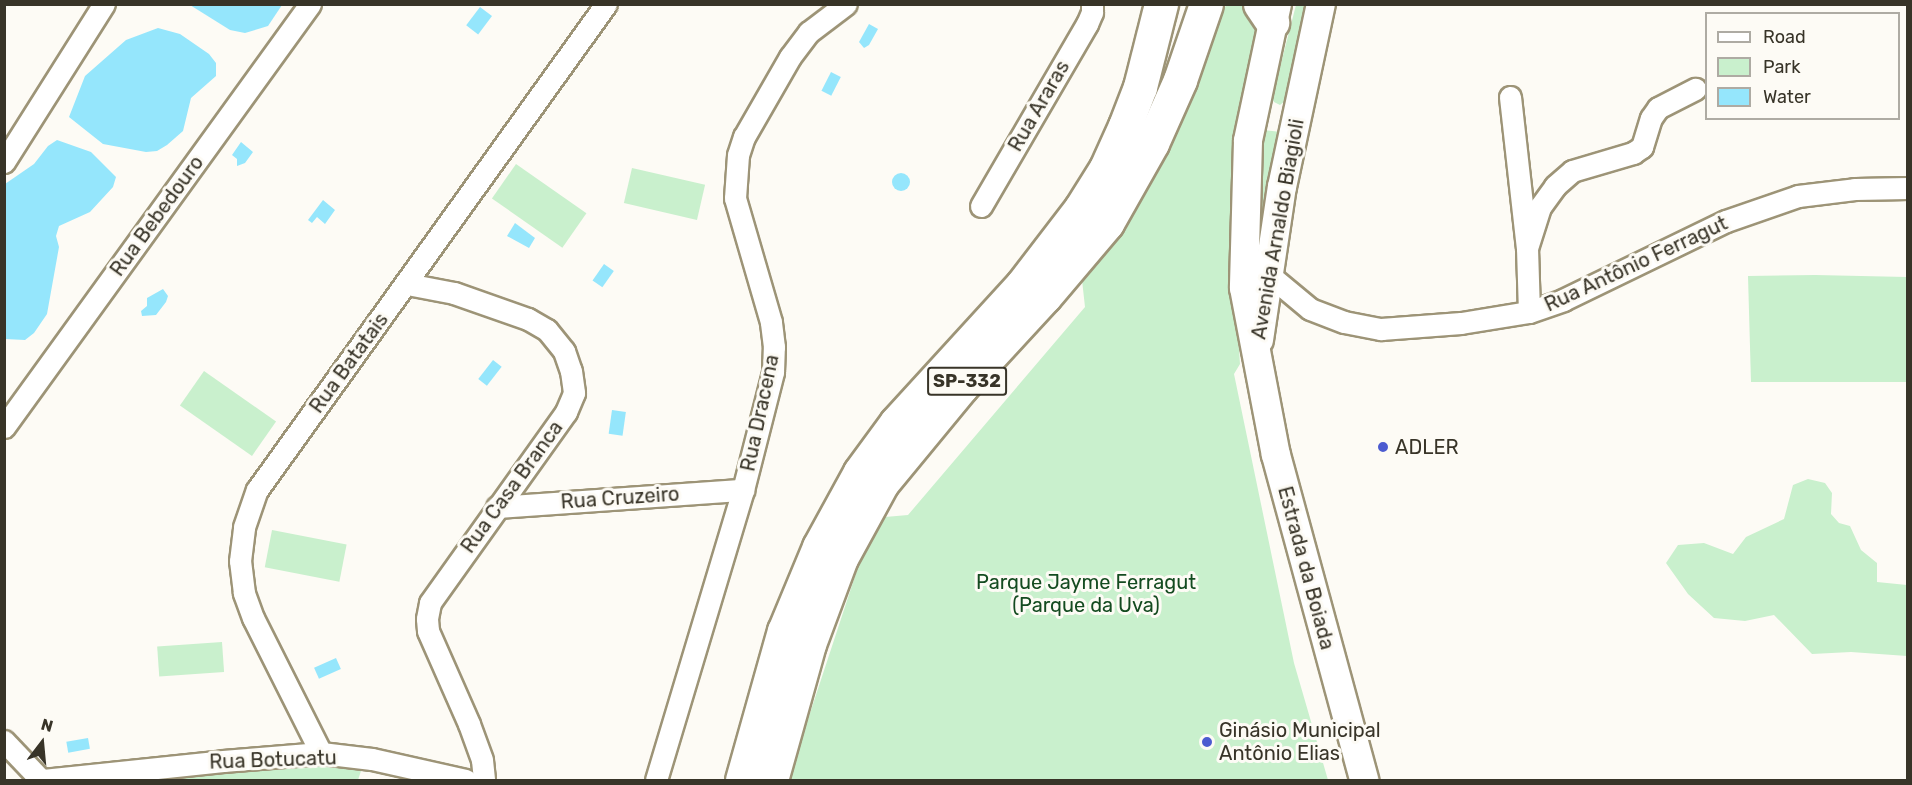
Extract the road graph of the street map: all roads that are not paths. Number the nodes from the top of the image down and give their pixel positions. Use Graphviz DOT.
graph roads {
  1 [pos="104,4"];
  2 [pos="310,4"];
  3 [pos="606,4"];
  4 [pos="846,4"];
  5 [pos="1092,4"];
  6 [pos="1161,4"];
  7 [pos="1206,4"];
  8 [pos="1321,4"];
  9 [pos="1270,10"];
  10 [pos="1695,89"];
  11 [pos="1509,97"];
  12 [pos="1252,120"];
  13 [pos="1295,129"];
  14 [pos="4,162"];
  15 [pos="1908,188"];
  16 [pos="981,206"];
  17 [pos="1527,248"];
  18 [pos="1244,250"];
  19 [pos="1270,278"];
  20 [pos="407,284"];
  21 [pos="1529,312"];
  22 [pos="1256,354"];
  23 [pos="4,428"];
  24 [pos="743,490"];
  25 [pos="497,507"];
  26 [pos="4,741"];
  27 [pos="321,753"];
  28 [pos="42,780"];
  29 [pos="466,780"];
  30 [pos="484,780"];
  31 [pos="656,780"];
  32 [pos="742,780"];
  33 [pos="771,780"];
  34 [pos="1364,780"];
  1 -- 14 [label="street"];
  2 -- 23 [label="street, Rua Bebedouro"];
  3 -- 20 [label="street, Rua Batatais"];
  4 -- 24 [label="street, Rua Dracena"];
  5 -- 16 [label="street, Rua Araras"];
  6 -- 32 [label="main road, SP-332"];
  7 -- 33 [label="main road, SP-332"];
  8 -- 13 [label="main road, Avenida Arnaldo Biagioli"];
  9 -- 12 [label="main road, Avenida Arnaldo Biagioli"];
  10 -- 17 [label="street"];
  11 -- 17 [label="street"];
  12 -- 13 [label="main road"];
  12 -- 18 [label="main road, Avenida Arnaldo Biagioli"];
  13 -- 19 [label="main road, Avenida Arnaldo Biagioli"];
  15 -- 21 [label="street, Rua Antônio Ferragut"];
  17 -- 21 [label="street"];
  18 -- 19 [label="street, Rua Antônio Ferragut"];
  18 -- 22 [label="main road, Avenida Arnaldo Biagioli"];
  19 -- 21 [label="street, Rua Antônio Ferragut"];
  19 -- 22 [label="main road, Avenida Arnaldo Biagioli"];
  20 -- 25 [label="street, Rua Casa Branca"];
  20 -- 27 [label="street, Rua Batatais"];
  22 -- 34 [label="main road, Estrada da Boiada"];
  24 -- 25 [label="street, Rua Cruzeiro"];
  24 -- 31 [label="street, Rua Dracena"];
  25 -- 30 [label="street, Rua Casa Branca"];
  26 -- 28 [label="street"];
  27 -- 28 [label="street, Rua Botucatu"];
  27 -- 29 [label="street, Rua Botucatu"];
}
